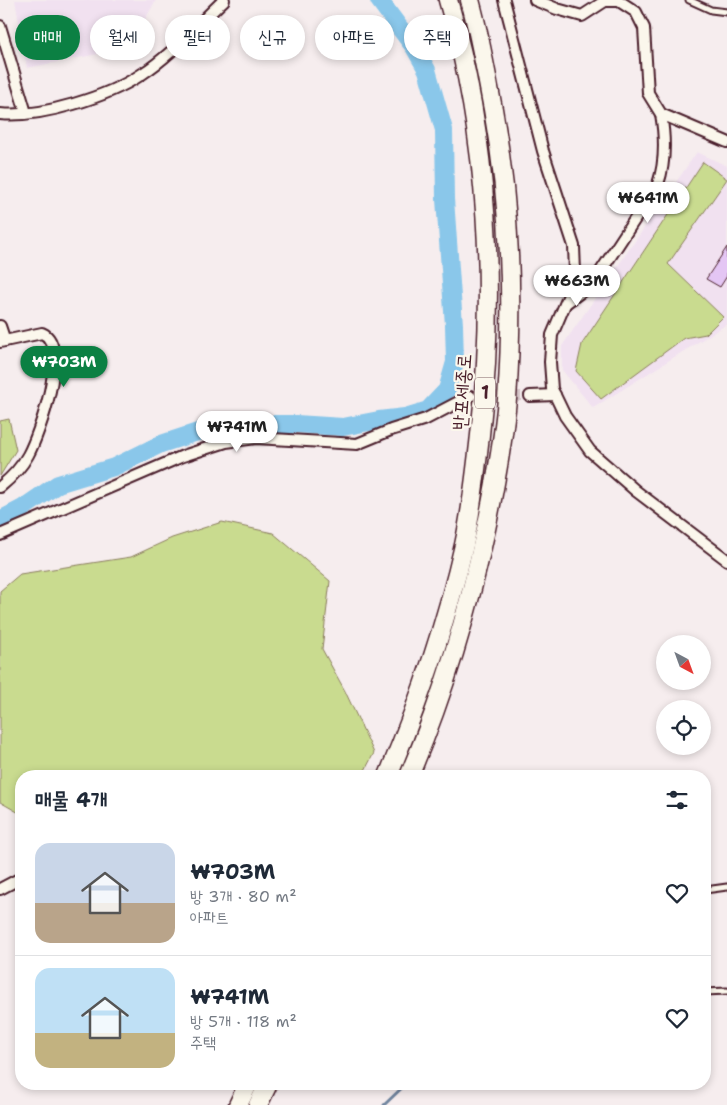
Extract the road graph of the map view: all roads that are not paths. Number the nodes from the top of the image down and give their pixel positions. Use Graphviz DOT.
graph roads {
  1 [pos="224,0"];
  2 [pos="448,0"];
  3 [pos="470,0"];
  4 [pos="504,0"];
  5 [pos="534,0"];
  6 [pos="605,0"];
  7 [pos="690,0"];
  8 [pos="727,12"];
  9 [pos="0,26"];
  10 [pos="26,113"];
  11 [pos="0,114"];
  12 [pos="661,114"];
  13 [pos="727,142"];
  14 [pos="565,304"];
  15 [pos="0,326"];
  16 [pos="3,342"];
  17 [pos="554,395"];
  18 [pos="470,396"];
  19 [pos="530,396"];
  20 [pos="0,487"];
  21 [pos="0,535"];
  22 [pos="727,560"];
  23 [pos="390,770"];
  24 [pos="411,770"];
  25 [pos="15,881"];
  26 [pos="727,887"];
  27 [pos="0,889"];
  28 [pos="711,889"];
  29 [pos="727,991"];
  30 [pos="711,992"];
  31 [pos="245,1090"];
  32 [pos="265,1090"];
  33 [pos="238,1105"];
  34 [pos="258,1105"];
  1 -- 10 [label="street"];
  2 -- 23 [label="highway, 반포세종로 / 1"];
  3 -- 24 [label="highway, 1"];
  4 -- 14 [label="street"];
  5 -- 6 [label="street"];
  6 -- 12 [label="street"];
  7 -- 8 [label="lane"];
  9 -- 10 [label="street"];
  10 -- 11 [label="street"];
  12 -- 13 [label="street"];
  12 -- 14 [label="street"];
  14 -- 17 [label="street"];
  15 -- 16 [label="street"];
  16 -- 20 [label="street"];
  17 -- 19 [label="street"];
  17 -- 22 [label="street"];
  18 -- 21 [label="street"];
  25 -- 27 [label="street"];
  26 -- 28 [label="lane"];
  29 -- 30 [label="lane"];
  31 -- 33 [label="highway"];
  32 -- 34 [label="highway"];
}
